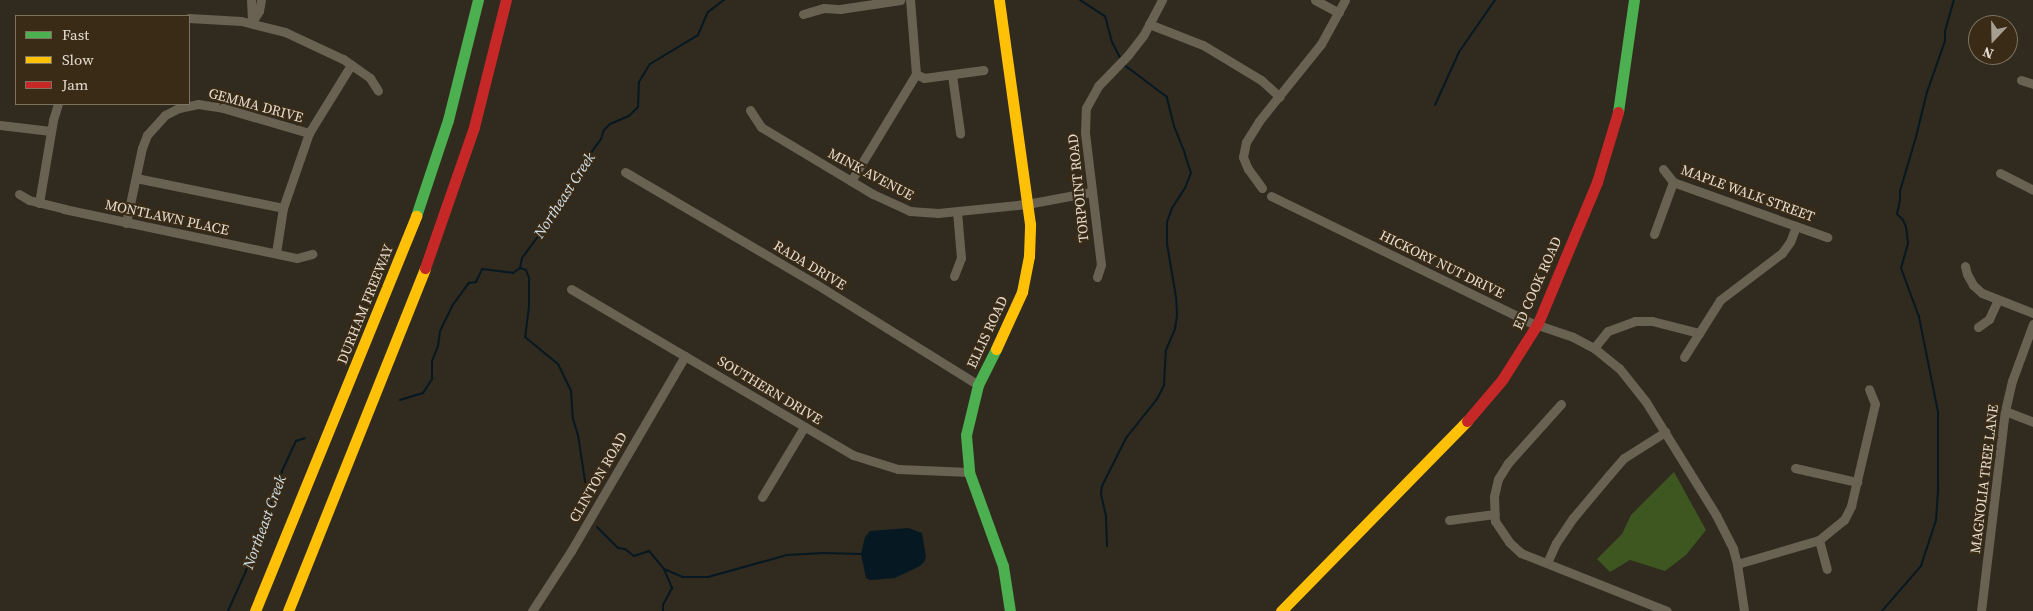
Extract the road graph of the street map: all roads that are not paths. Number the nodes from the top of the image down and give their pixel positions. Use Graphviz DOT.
graph roads {
  1 [pos="251,0"];
  2 [pos="261,0"];
  3 [pos="478,0"];
  4 [pos="506,0"];
  5 [pos="900,0"];
  6 [pos="910,0"];
  7 [pos="999,0"];
  8 [pos="1162,0"];
  9 [pos="1314,0"];
  10 [pos="1346,0"];
  11 [pos="1634,0"];
  12 [pos="1339,13"];
  13 [pos="803,14"];
  14 [pos="190,18"];
  15 [pos="252,22"];
  16 [pos="1150,24"];
  17 [pos="351,65"];
  18 [pos="983,70"];
  19 [pos="916,74"];
  20 [pos="952,75"];
  21 [pos="2021,80"];
  22 [pos="2033,84"];
  23 [pos="378,91"];
  24 [pos="1280,97"];
  25 [pos="58,105"];
  26 [pos="750,110"];
  27 [pos="0,125"];
  28 [pos="51,131"];
  29 [pos="309,133"];
  30 [pos="960,133"];
  31 [pos="1663,170"];
  32 [pos="625,172"];
  33 [pos="2000,173"];
  34 [pos="136,178"];
  35 [pos="850,181"];
  36 [pos="1673,182"];
  37 [pos="1262,188"];
  38 [pos="2033,190"];
  39 [pos="1091,192"];
  40 [pos="19,194"];
  41 [pos="1271,196"];
  42 [pos="39,203"];
  43 [pos="1027,204"];
  44 [pos="283,208"];
  45 [pos="957,211"];
  46 [pos="126,223"];
  47 [pos="1796,226"];
  48 [pos="1654,234"];
  49 [pos="1827,237"];
  50 [pos="276,253"];
  51 [pos="312,254"];
  52 [pos="1965,266"];
  53 [pos="954,276"];
  54 [pos="1097,277"];
  55 [pos="571,289"];
  56 [pos="1998,300"];
  57 [pos="2033,313"];
  58 [pos="1538,323"];
  59 [pos="2033,324"];
  60 [pos="1978,326"];
  61 [pos="1699,333"];
  62 [pos="1594,348"];
  63 [pos="685,356"];
  64 [pos="1684,357"];
  65 [pos="978,385"];
  66 [pos="1869,389"];
  67 [pos="1561,404"];
  68 [pos="2005,412"];
  69 [pos="2033,422"];
  70 [pos="804,426"];
  71 [pos="1665,432"];
  72 [pos="1795,468"];
  73 [pos="969,472"];
  74 [pos="1857,482"];
  75 [pos="762,496"];
  76 [pos="1495,514"];
  77 [pos="1449,520"];
  78 [pos="1819,540"];
  79 [pos="1547,563"];
  80 [pos="1737,564"];
  81 [pos="1827,569"];
  82 [pos="1661,610"];
  83 [pos="256,611"];
  84 [pos="288,611"];
  85 [pos="532,611"];
  86 [pos="1010,611"];
  87 [pos="1281,611"];
  88 [pos="1744,611"];
  89 [pos="1982,611"];
  1 -- 15 [label="street"];
  2 -- 15 [label="street"];
  3 -- 83 [label="main road, DURHAM FREEWAY"];
  4 -- 84 [label="main road"];
  5 -- 13 [label="street"];
  6 -- 19 [label="street"];
  7 -- 43 [label="main road, ELLIS ROAD"];
  8 -- 16 [label="street, TORPOINT ROAD"];
  9 -- 12 [label="street"];
  10 -- 12 [label="street"];
  11 -- 58 [label="main road, ED COOK ROAD"];
  12 -- 24 [label="street"];
  14 -- 15 [label="street"];
  15 -- 17 [label="street"];
  16 -- 24 [label="street"];
  16 -- 39 [label="street, TORPOINT ROAD"];
  17 -- 23 [label="street"];
  17 -- 29 [label="street"];
  18 -- 20 [label="street"];
  19 -- 20 [label="street"];
  19 -- 35 [label="street"];
  20 -- 30 [label="street"];
  21 -- 22 [label="street"];
  24 -- 37 [label="street"];
  25 -- 28 [label="street"];
  26 -- 35 [label="street, MINK AVENUE"];
  27 -- 28 [label="street"];
  28 -- 42 [label="street"];
  29 -- 34 [label="street, GEMMA DRIVE"];
  29 -- 44 [label="street"];
  31 -- 36 [label="street, MAPLE WALK STREET"];
  32 -- 65 [label="street, RADA DRIVE"];
  33 -- 38 [label="street"];
  34 -- 44 [label="street"];
  34 -- 46 [label="street, GEMMA DRIVE"];
  35 -- 45 [label="street, MINK AVENUE"];
  36 -- 47 [label="street, MAPLE WALK STREET"];
  36 -- 48 [label="street"];
  39 -- 43 [label="street, MINK AVENUE"];
  39 -- 54 [label="street, TORPOINT ROAD"];
  40 -- 42 [label="street, MONTLAWN PLACE"];
  41 -- 58 [label="street, HICKORY NUT DRIVE"];
  42 -- 46 [label="street, MONTLAWN PLACE"];
  43 -- 45 [label="street, MINK AVENUE"];
  43 -- 65 [label="main road, ELLIS ROAD"];
  44 -- 50 [label="street"];
  45 -- 53 [label="street"];
  46 -- 50 [label="street, MONTLAWN PLACE"];
  47 -- 49 [label="street, MAPLE WALK STREET"];
  47 -- 61 [label="street"];
  50 -- 51 [label="street, MONTLAWN PLACE"];
  52 -- 56 [label="street"];
  55 -- 63 [label="street, SOUTHERN DRIVE"];
  56 -- 57 [label="street"];
  56 -- 60 [label="street"];
  58 -- 62 [label="street, HICKORY NUT DRIVE"];
  58 -- 87 [label="main road, ED COOK ROAD"];
  59 -- 68 [label="street, MAGNOLIA TREE LANE"];
  61 -- 62 [label="street"];
  61 -- 64 [label="street"];
  62 -- 71 [label="street, HICKORY NUT DRIVE"];
  63 -- 70 [label="street, SOUTHERN DRIVE"];
  63 -- 85 [label="street, CLINTON ROAD"];
  65 -- 73 [label="main road, ELLIS ROAD"];
  66 -- 74 [label="street"];
  67 -- 76 [label="street"];
  68 -- 69 [label="street"];
  68 -- 89 [label="street, MAGNOLIA TREE LANE"];
  70 -- 73 [label="street, SOUTHERN DRIVE"];
  70 -- 75 [label="street"];
  71 -- 79 [label="street"];
  71 -- 80 [label="street, HICKORY NUT DRIVE"];
  72 -- 74 [label="street"];
  73 -- 86 [label="main road, ELLIS ROAD"];
  74 -- 78 [label="street"];
  76 -- 77 [label="street"];
  76 -- 79 [label="street"];
  78 -- 80 [label="street"];
  78 -- 81 [label="street"];
  79 -- 82 [label="street"];
  80 -- 88 [label="street, HICKORY NUT DRIVE"];
}
